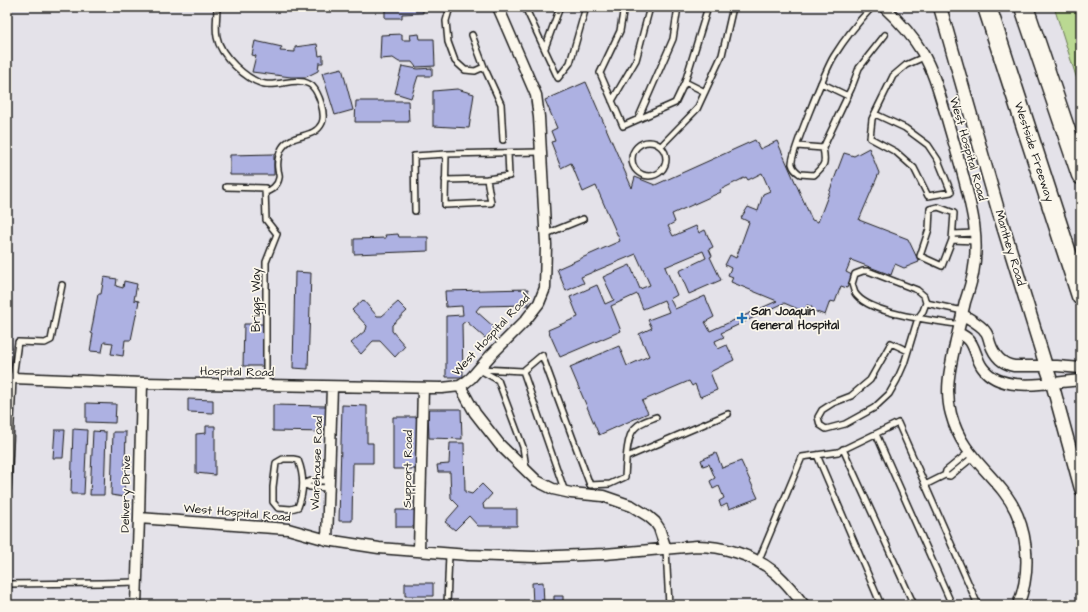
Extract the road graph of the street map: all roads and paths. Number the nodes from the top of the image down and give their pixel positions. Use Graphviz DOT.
graph roads {
  1 [pos="217,7"];
  2 [pos="450,7"];
  3 [pos="498,7"];
  4 [pos="525,7"];
  5 [pos="560,7"];
  6 [pos="586,7"];
  7 [pos="624,7"];
  8 [pos="650,7"];
  9 [pos="678,7"];
  10 [pos="708,7"];
  11 [pos="732,7"];
  12 [pos="872,7"];
  13 [pos="884,7"];
  14 [pos="940,7"];
  15 [pos="987,7"];
  16 [pos="1024,7"];
  17 [pos="472,35"];
  18 [pos="885,35"];
  19 [pos="545,48"];
  20 [pos="924,57"];
  21 [pos="484,67"];
  22 [pos="685,82"];
  23 [pos="822,83"];
  24 [pos="705,92"];
  25 [pos="848,96"];
  26 [pos="612,101"];
  27 [pos="875,114"];
  28 [pos="638,119"];
  29 [pos="503,140"];
  30 [pos="661,146"];
  31 [pos="797,146"];
  32 [pos="823,148"];
  33 [pos="541,152"];
  34 [pos="508,153"];
  35 [pos="446,154"];
  36 [pos="1081,176"];
  37 [pos="487,179"];
  38 [pos="446,180"];
  39 [pos="226,187"];
  40 [pos="265,192"];
  41 [pos="415,211"];
  42 [pos="583,220"];
  43 [pos="546,234"];
  44 [pos="953,234"];
  45 [pos="975,237"];
  46 [pos="952,240"];
  47 [pos="62,285"];
  48 [pos="1081,296"];
  49 [pos="926,303"];
  50 [pos="918,318"];
  51 [pos="960,321"];
  52 [pos="908,351"];
  53 [pos="1046,366"];
  54 [pos="1081,368"];
  55 [pos="479,369"];
  56 [pos="523,371"];
  57 [pos="13,378"];
  58 [pos="1081,380"];
  59 [pos="142,383"];
  60 [pos="1052,383"];
  61 [pos="266,385"];
  62 [pos="460,386"];
  63 [pos="332,387"];
  64 [pos="423,388"];
  65 [pos="728,414"];
  66 [pos="656,417"];
  67 [pos="876,434"];
  68 [pos="843,449"];
  69 [pos="817,455"];
  70 [pos="971,455"];
  71 [pos="627,457"];
  72 [pos="526,471"];
  73 [pos="303,484"];
  74 [pos="329,484"];
  75 [pos="925,485"];
  76 [pos="8,488"];
  77 [pos="1081,489"];
  78 [pos="565,492"];
  79 [pos="139,518"];
  80 [pos="328,540"];
  81 [pos="666,549"];
  82 [pos="419,551"];
  83 [pos="449,554"];
  84 [pos="758,562"];
  85 [pos="137,582"];
  86 [pos="7,584"];
  87 [pos="136,605"];
  88 [pos="447,605"];
  89 [pos="669,605"];
  90 [pos="804,605"];
  91 [pos="882,605"];
  92 [pos="914,605"];
  93 [pos="952,605"];
  94 [pos="978,605"];
  95 [pos="1018,605"];
  1 -- 40 [label="lane"];
  2 -- 21 [label="lane"];
  3 -- 33 [label="street, West Hospital Road"];
  4 -- 19 [label="lane"];
  5 -- 19 [label="lane"];
  6 -- 19 [label="lane"];
  7 -- 26 [label="lane"];
  8 -- 26 [label="lane"];
  9 -- 28 [label="lane"];
  10 -- 22 [label="lane"];
  11 -- 24 [label="lane"];
  12 -- 23 [label="lane"];
  13 -- 20 [label="street, West Hospital Road"];
  14 -- 53 [label="street, Manthey Road"];
  15 -- 48 [label="highway, Westside Freeway"];
  16 -- 36 [label="highway"];
  17 -- 21 [label="lane"];
  18 -- 25 [label="lane"];
  20 -- 27 [label="lane"];
  20 -- 45 [label="street, West Hospital Road"];
  21 -- 29 [label="lane"];
  22 -- 24 [label="lane"];
  22 -- 28 [label="lane"];
  23 -- 25 [label="lane"];
  23 -- 31 [label="lane"];
  24 -- 30 [label="lane"];
  25 -- 32 [label="lane"];
  26 -- 28 [label="lane"];
  27 -- 27 [label="lane"];
  30 -- 30 [label="lane"];
  31 -- 32 [label="lane"];
  31 -- 32 [label="lane"];
  33 -- 34 [label="lane"];
  33 -- 43 [label="street, West Hospital Road"];
  34 -- 35 [label="lane"];
  34 -- 37 [label="lane"];
  35 -- 38 [label="lane"];
  35 -- 41 [label="lane"];
  37 -- 38 [label="lane"];
  37 -- 38 [label="lane"];
  39 -- 40 [label="lane"];
  40 -- 61 [label="lane, Briggs Way"];
  42 -- 43 [label="lane"];
  43 -- 55 [label="street, West Hospital Road"];
  44 -- 45 [label="lane"];
  44 -- 46 [label="lane"];
  44 -- 46 [label="lane"];
  45 -- 46 [label="lane"];
  45 -- 51 [label="street, West Hospital Road"];
  47 -- 57 [label="lane"];
  49 -- 50 [label="lane"];
  49 -- 50 [label="lane"];
  49 -- 51 [label="lane"];
  50 -- 51 [label="lane"];
  50 -- 52 [label="lane"];
  51 -- 53 [label="street"];
  51 -- 60 [label="street"];
  51 -- 70 [label="street, West Hospital Road"];
  52 -- 52 [label="lane"];
  53 -- 54 [label="street"];
  53 -- 60 [label="street, Manthey Road"];
  55 -- 56 [label="lane"];
  55 -- 62 [label="street, West Hospital Road"];
  55 -- 72 [label="lane"];
  56 -- 71 [label="lane"];
  56 -- 78 [label="lane"];
  57 -- 59 [label="street, Hospital Road"];
  57 -- 76 [label="lane"];
  58 -- 60 [label="street"];
  59 -- 61 [label="street, Hospital Road"];
  59 -- 79 [label="street, Delivery Drive"];
  60 -- 77 [label="street, Manthey Road"];
  61 -- 63 [label="street, Hospital Road"];
  62 -- 64 [label="street, Hospital Road"];
  62 -- 72 [label="street, West Hospital Road"];
  63 -- 64 [label="street, Hospital Road"];
  63 -- 74 [label="street, Warehouse Road"];
  64 -- 82 [label="street, Support Road"];
  65 -- 71 [label="lane"];
  66 -- 71 [label="lane"];
  67 -- 68 [label="lane"];
  67 -- 75 [label="lane"];
  67 -- 93 [label="lane"];
  68 -- 69 [label="lane"];
  68 -- 92 [label="lane"];
  69 -- 84 [label="lane"];
  69 -- 91 [label="lane"];
  70 -- 75 [label="lane"];
  70 -- 95 [label="street, West Hospital Road"];
  72 -- 78 [label="street, West Hospital Road"];
  73 -- 73 [label="lane"];
  73 -- 74 [label="lane"];
  74 -- 80 [label="street, Warehouse Road"];
  75 -- 94 [label="lane"];
  78 -- 81 [label="street, West Hospital Road"];
  79 -- 80 [label="street, West Hospital Road"];
  79 -- 85 [label="street, Delivery Drive"];
  80 -- 82 [label="street, West Hospital Road"];
  81 -- 83 [label="street, West Hospital Road"];
  81 -- 84 [label="street, West Hospital Road"];
  81 -- 89 [label="lane"];
  82 -- 83 [label="street, West Hospital Road"];
  83 -- 88 [label="lane"];
  84 -- 90 [label="street, West Hospital Road"];
  85 -- 86 [label="lane"];
  85 -- 87 [label="street, Delivery Drive"];
}
